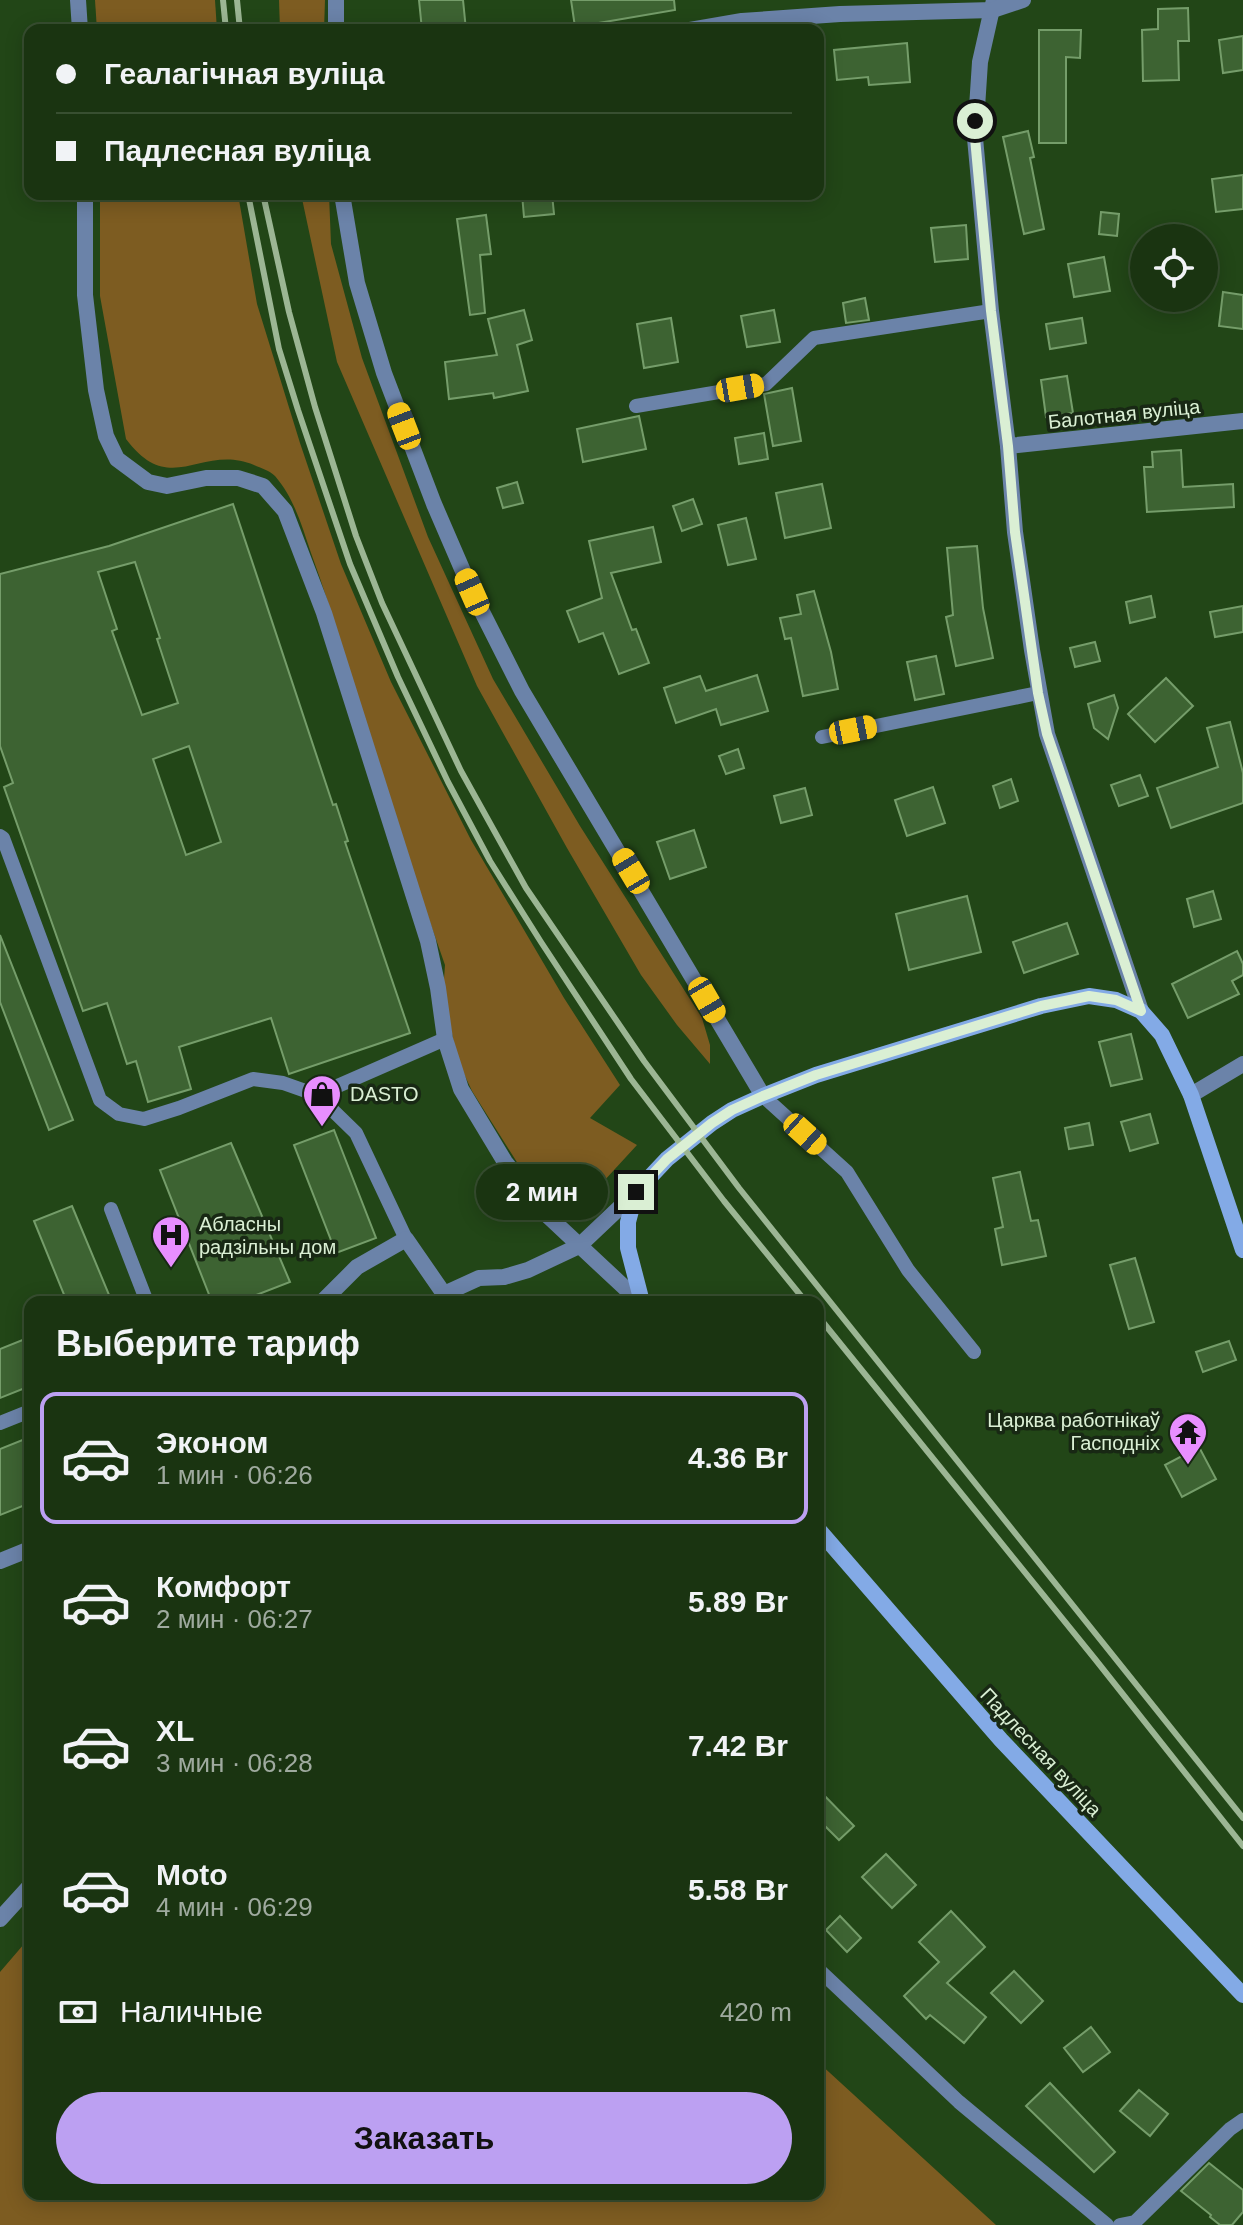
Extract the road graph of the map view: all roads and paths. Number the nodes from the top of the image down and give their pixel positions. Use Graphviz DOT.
graph roads {
  1 [pos="78,0"];
  2 [pos="336,0"];
  3 [pos="1023,0"];
  4 [pos="993,5"];
  5 [pos="80,24"];
  6 [pos="336,24"];
  7 [pos="725,24"];
  8 [pos="85,200"];
  9 [pos="343,200"];
  10 [pos="991,311"];
  11 [pos="636,406"];
  12 [pos="1243,421"];
  13 [pos="1008,446"];
  14 [pos="1038,693"];
  15 [pos="822,737"];
  16 [pos="0,836"];
  17 [pos="1141,1011"];
  18 [pos="445,1039"];
  19 [pos="1243,1064"];
  20 [pos="317,1095"];
  21 [pos="1191,1095"];
  22 [pos="763,1096"];
  23 [pos="636,1192"];
  24 [pos="111,1209"];
  25 [pos="406,1239"];
  26 [pos="579,1246"];
  27 [pos="1243,1250"];
  28 [pos="145,1296"];
  29 [pos="328,1296"];
  30 [pos="446,1296"];
  31 [pos="450,1296"];
  32 [pos="634,1296"];
  33 [pos="640,1296"];
  34 [pos="974,1352"];
  35 [pos="24,1413"];
  36 [pos="0,1423"];
  37 [pos="824,1536"];
  38 [pos="24,1551"];
  39 [pos="0,1561"];
  40 [pos="24,1893"];
  41 [pos="0,1919"];
  42 [pos="824,1975"];
  43 [pos="1243,1995"];
  44 [pos="1243,2120"];
  45 [pos="1107,2225"];
  46 [pos="1120,2225"];
  1 -- 5 [label="street"];
  2 -- 6 [label="street"];
  3 -- 4 [label="street"];
  4 -- 7 [label="street"];
  4 -- 10 [label="street"];
  8 -- 18 [label="street"];
  9 -- 22 [label="street"];
  10 -- 11 [label="lane"];
  10 -- 13 [label="street"];
  12 -- 13 [label="street, Балотная вуліца"];
  13 -- 14 [label="street"];
  14 -- 15 [label="lane"];
  14 -- 17 [label="street"];
  16 -- 20 [label="lane"];
  17 -- 21 [label="street"];
  17 -- 22 [label="street"];
  18 -- 20 [label="lane"];
  18 -- 26 [label="street"];
  19 -- 21 [label="street"];
  20 -- 25 [label="lane"];
  21 -- 27 [label="street"];
  22 -- 23 [label="street"];
  22 -- 34 [label="lane"];
  23 -- 26 [label="street"];
  23 -- 33 [label="street"];
  24 -- 28 [label="lane"];
  25 -- 29 [label="street"];
  25 -- 30 [label="street"];
  26 -- 31 [label="street"];
  26 -- 32 [label="street"];
  35 -- 36 [label="lane"];
  37 -- 43 [label="street, Падлесная вуліца"];
  38 -- 39 [label="street"];
  40 -- 41 [label="street"];
  42 -- 45 [label="lane"];
  44 -- 46 [label="lane"];
}
